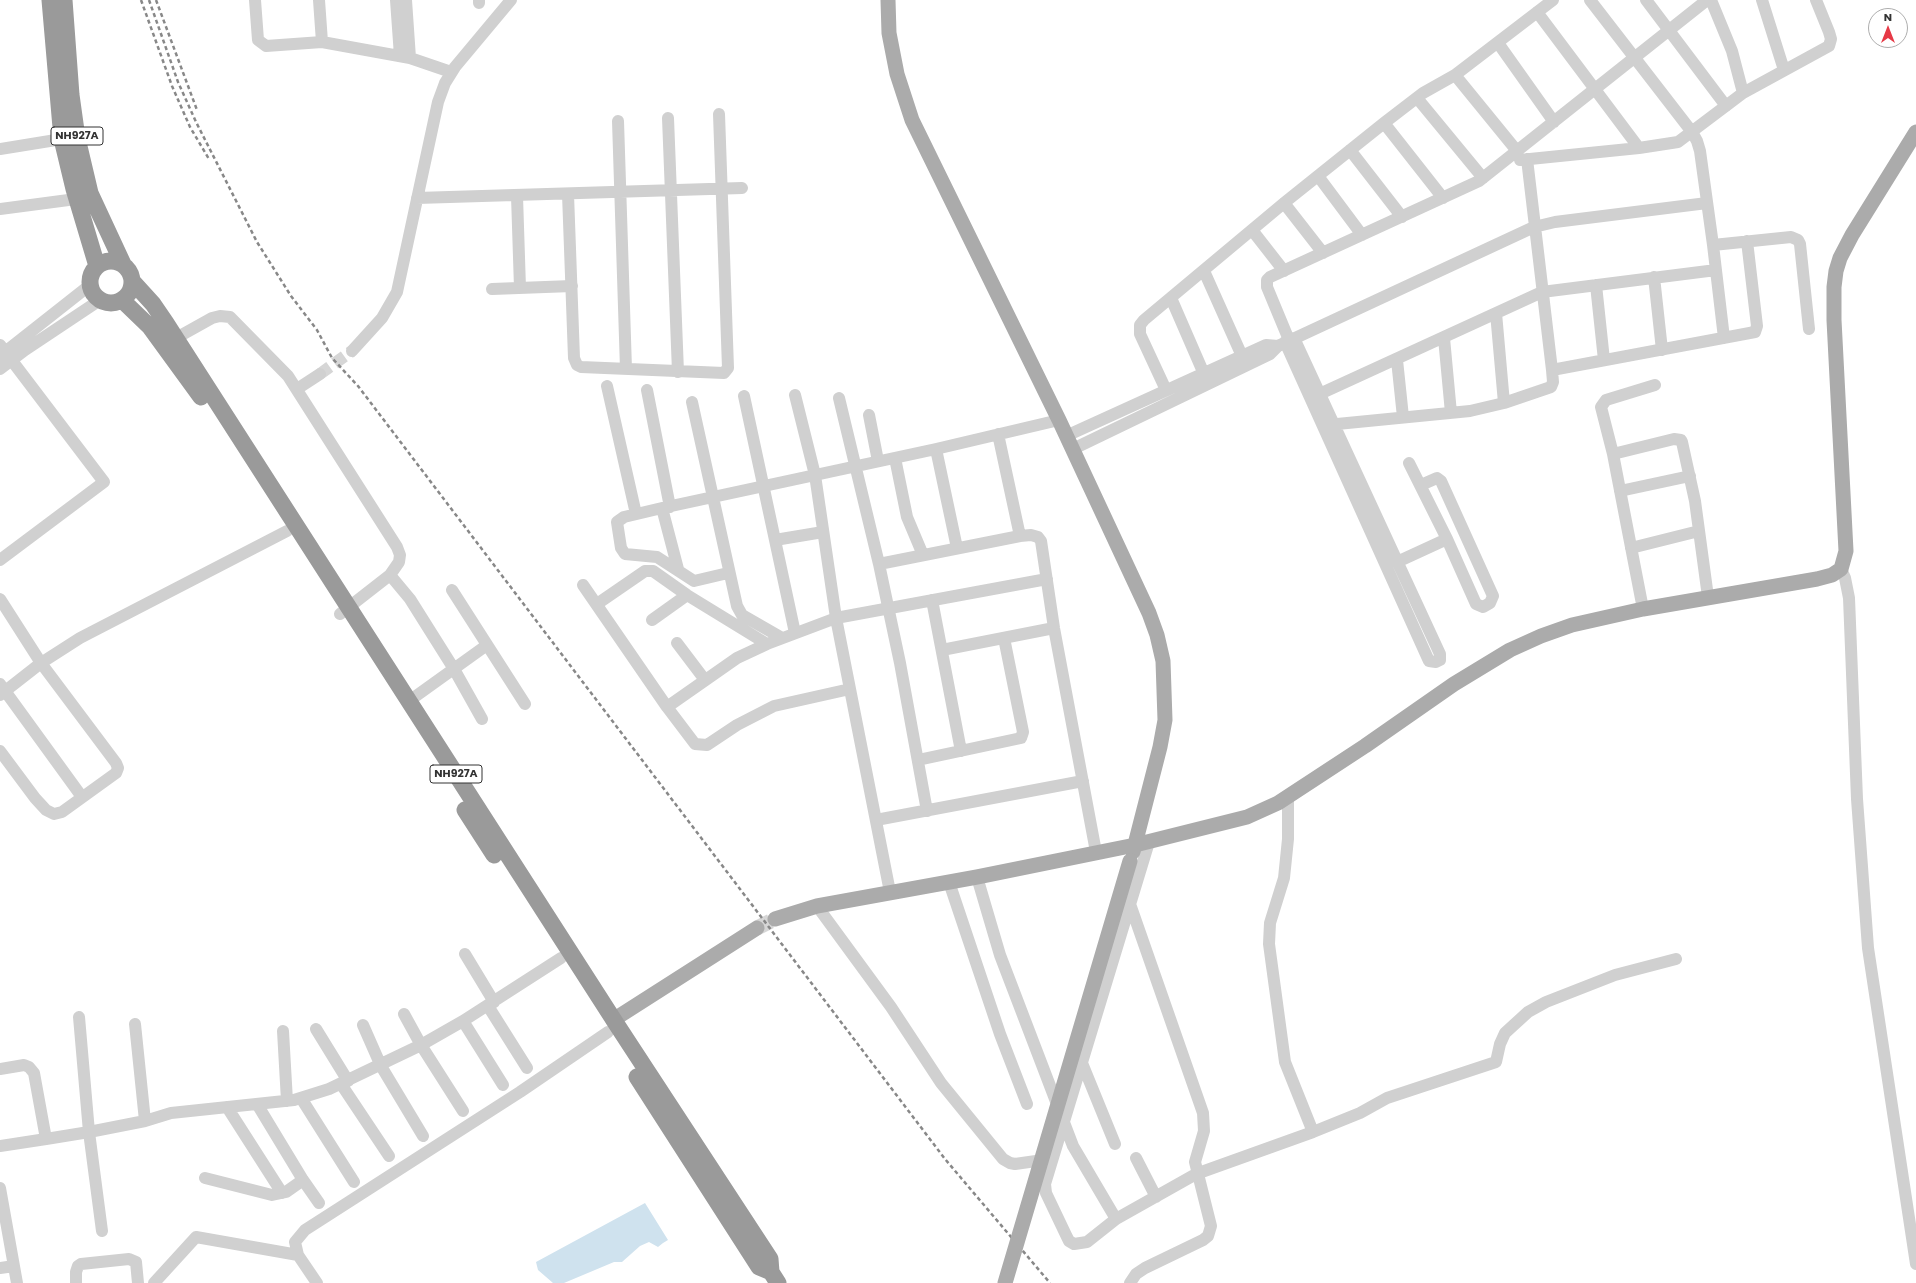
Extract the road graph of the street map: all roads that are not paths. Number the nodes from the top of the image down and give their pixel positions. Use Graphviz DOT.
graph roads {
  1 [pos="50,0"];
  2 [pos="64,0"];
  3 [pos="255,0"];
  4 [pos="319,0"];
  5 [pos="396,0"];
  6 [pos="406,0"];
  7 [pos="511,0"];
  8 [pos="888,0"];
  9 [pos="1553,0"];
  10 [pos="1590,0"];
  11 [pos="1646,0"];
  12 [pos="1762,0"];
  13 [pos="1816,0"];
  14 [pos="1704,1"];
  15 [pos="1538,12"];
  16 [pos="1669,30"];
  17 [pos="322,42"];
  18 [pos="1498,44"];
  19 [pos="405,57"];
  20 [pos="1634,58"];
  21 [pos="1784,70"];
  22 [pos="451,72"];
  23 [pos="1455,75"];
  24 [pos="1595,89"];
  25 [pos="1743,94"];
  26 [pos="1417,98"];
  27 [pos="1726,106"];
  28 [pos="719,114"];
  29 [pos="668,118"];
  30 [pos="618,121"];
  31 [pos="1554,122"];
  32 [pos="1384,123"];
  33 [pos="1692,132"];
  34 [pos="1916,132"];
  35 [pos="62,139"];
  36 [pos="1639,148"];
  37 [pos="0,149"];
  38 [pos="1350,150"];
  39 [pos="1517,151"];
  40 [pos="1527,160"];
  41 [pos="1503,162"];
  42 [pos="1318,176"];
  43 [pos="1483,178"];
  44 [pos="742,188"];
  45 [pos="721,189"];
  46 [pos="672,190"];
  47 [pos="619,192"];
  48 [pos="568,194"];
  49 [pos="517,196"];
  50 [pos="417,198"];
  51 [pos="1443,198"];
  52 [pos="76,199"];
  53 [pos="1284,203"];
  54 [pos="1707,203"];
  55 [pos="0,209"];
  56 [pos="1402,217"];
  57 [pos="1534,227"];
  58 [pos="1252,230"];
  59 [pos="1362,235"];
  60 [pos="1748,241"];
  61 [pos="1713,245"];
  62 [pos="1323,253"];
  63 [pos="123,264"];
  64 [pos="97,266"];
  65 [pos="1716,270"];
  66 [pos="1204,271"];
  67 [pos="1284,271"];
  68 [pos="1654,278"];
  69 [pos="132,282"];
  70 [pos="90,285"];
  71 [pos="1596,285"];
  72 [pos="572,286"];
  73 [pos="520,288"];
  74 [pos="492,289"];
  75 [pos="1542,292"];
  76 [pos="1171,298"];
  77 [pos="100,300"];
  78 [pos="122,300"];
  79 [pos="1496,313"];
  80 [pos="1809,329"];
  81 [pos="1444,338"];
  82 [pos="1724,338"];
  83 [pos="170,342"];
  84 [pos="1287,342"];
  85 [pos="352,350"];
  86 [pos="1662,350"];
  87 [pos="4,353"];
  88 [pos="1242,356"];
  89 [pos="1397,360"];
  90 [pos="1604,360"];
  91 [pos="0,369"];
  92 [pos="626,369"];
  93 [pos="1552,370"];
  94 [pos="678,372"];
  95 [pos="320,374"];
  96 [pos="1204,374"];
  97 [pos="1654,385"];
  98 [pos="607,386"];
  99 [pos="297,389"];
  100 [pos="647,390"];
  101 [pos="1166,390"];
  102 [pos="795,395"];
  103 [pos="744,396"];
  104 [pos="1315,396"];
  105 [pos="839,398"];
  106 [pos="692,402"];
  107 [pos="1504,403"];
  108 [pos="1451,413"];
  109 [pos="869,415"];
  110 [pos="1403,417"];
  111 [pos="1059,420"];
  112 [pos="1328,425"];
  113 [pos="998,434"];
  114 [pos="1070,442"];
  115 [pos="936,449"];
  116 [pos="1613,454"];
  117 [pos="895,458"];
  118 [pos="878,461"];
  119 [pos="1409,463"];
  120 [pos="854,466"];
  121 [pos="815,475"];
  122 [pos="1690,476"];
  123 [pos="1421,485"];
  124 [pos="764,486"];
  125 [pos="1620,491"];
  126 [pos="713,498"];
  127 [pos="666,507"];
  128 [pos="636,514"];
  129 [pos="287,531"];
  130 [pos="1699,531"];
  131 [pos="823,532"];
  132 [pos="1020,536"];
  133 [pos="1447,539"];
  134 [pos="775,540"];
  135 [pos="957,548"];
  136 [pos="1631,548"];
  137 [pos="923,555"];
  138 [pos="0,560"];
  139 [pos="1397,562"];
  140 [pos="879,564"];
  141 [pos="678,569"];
  142 [pos="1841,569"];
  143 [pos="728,573"];
  144 [pos="390,575"];
  145 [pos="1047,579"];
  146 [pos="583,585"];
  147 [pos="452,590"];
  148 [pos="687,595"];
  149 [pos="1708,597"];
  150 [pos="0,599"];
  151 [pos="932,600"];
  152 [pos="597,604"];
  153 [pos="888,608"];
  154 [pos="1643,609"];
  155 [pos="345,611"];
  156 [pos="836,618"];
  157 [pos="652,620"];
  158 [pos="1054,628"];
  159 [pos="795,633"];
  160 [pos="782,638"];
  161 [pos="1004,638"];
  162 [pos="677,642"];
  163 [pos="767,644"];
  164 [pos="487,645"];
  165 [pos="942,650"];
  166 [pos="41,664"];
  167 [pos="454,669"];
  168 [pos="705,680"];
  169 [pos="850,689"];
  170 [pos="2,690"];
  171 [pos="409,701"];
  172 [pos="525,704"];
  173 [pos="667,707"];
  174 [pos="482,719"];
  175 [pos="0,751"];
  176 [pos="961,751"];
  177 [pos="918,760"];
  178 [pos="1083,781"];
  179 [pos="82,797"];
  180 [pos="1288,797"];
  181 [pos="927,811"];
  182 [pos="876,820"];
  183 [pos="1142,844"];
  184 [pos="1096,852"];
  185 [pos="977,877"];
  186 [pos="949,882"];
  187 [pos="890,892"];
  188 [pos="1130,904"];
  189 [pos="817,906"];
  190 [pos="775,919"];
  191 [pos="757,928"];
  192 [pos="465,954"];
  193 [pos="561,958"];
  194 [pos="1676,959"];
  195 [pos="491,1004"];
  196 [pos="404,1014"];
  197 [pos="79,1017"];
  198 [pos="463,1021"];
  199 [pos="135,1024"];
  200 [pos="363,1025"];
  201 [pos="611,1026"];
  202 [pos="316,1029"];
  203 [pos="284,1031"];
  204 [pos="421,1045"];
  205 [pos="1082,1063"];
  206 [pos="380,1066"];
  207 [pos="0,1068"];
  208 [pos="527,1068"];
  209 [pos="345,1083"];
  210 [pos="503,1085"];
  211 [pos="301,1098"];
  212 [pos="287,1101"];
  213 [pos="256,1104"];
  214 [pos="1027,1104"];
  215 [pos="228,1107"];
  216 [pos="464,1111"];
  217 [pos="145,1121"];
  218 [pos="1063,1121"];
  219 [pos="89,1132"];
  220 [pos="1312,1132"];
  221 [pos="423,1136"];
  222 [pos="46,1139"];
  223 [pos="1115,1144"];
  224 [pos="0,1146"];
  225 [pos="389,1156"];
  226 [pos="1052,1158"];
  227 [pos="1136,1158"];
  228 [pos="1196,1174"];
  229 [pos="205,1178"];
  230 [pos="303,1180"];
  231 [pos="354,1182"];
  232 [pos="0,1188"];
  233 [pos="282,1193"];
  234 [pos="1156,1198"];
  235 [pos="319,1203"];
  236 [pos="1116,1219"];
  237 [pos="102,1231"];
  238 [pos="298,1255"];
  239 [pos="1916,1264"];
  240 [pos="14,1266"];
  241 [pos="0,1268"];
  242 [pos="774,1277"];
  243 [pos="17,1283"];
  244 [pos="76,1283"];
  245 [pos="138,1283"];
  246 [pos="154,1283"];
  247 [pos="317,1283"];
  248 [pos="1005,1283"];
  249 [pos="1130,1283"];
  1 -- 35 [label="highway, NH927A"];
  2 -- 63 [label="highway, NH927A"];
  3 -- 17 [label="street"];
  4 -- 17 [label="street"];
  5 -- 19 [label="street"];
  6 -- 19 [label="street"];
  7 -- 22 [label="street"];
  8 -- 111 [label="main road"];
  9 -- 15 [label="street"];
  10 -- 20 [label="street"];
  11 -- 16 [label="street"];
  12 -- 21 [label="street"];
  13 -- 21 [label="street"];
  14 -- 16 [label="street"];
  14 -- 25 [label="street"];
  15 -- 18 [label="street"];
  15 -- 24 [label="street"];
  16 -- 20 [label="street"];
  16 -- 27 [label="street"];
  17 -- 19 [label="street"];
  18 -- 23 [label="street"];
  18 -- 31 [label="street"];
  19 -- 22 [label="street"];
  20 -- 24 [label="street"];
  20 -- 33 [label="street"];
  21 -- 25 [label="street"];
  22 -- 50 [label="street"];
  23 -- 26 [label="street"];
  23 -- 39 [label="street"];
  24 -- 31 [label="street"];
  24 -- 36 [label="street"];
  25 -- 27 [label="street"];
  26 -- 32 [label="street"];
  26 -- 43 [label="street"];
  27 -- 33 [label="street"];
  28 -- 45 [label="street"];
  29 -- 46 [label="street"];
  30 -- 47 [label="street"];
  31 -- 39 [label="street"];
  32 -- 38 [label="street"];
  32 -- 51 [label="street"];
  33 -- 36 [label="street"];
  33 -- 54 [label="street"];
  34 -- 142 [label="main road"];
  35 -- 37 [label="street"];
  35 -- 52 [label="highway, NH927A"];
  36 -- 40 [label="street"];
  38 -- 42 [label="street"];
  38 -- 56 [label="street"];
  39 -- 41 [label="street"];
  40 -- 41 [label="street"];
  40 -- 57 [label="street"];
  41 -- 43 [label="street"];
  42 -- 53 [label="street"];
  42 -- 59 [label="street"];
  43 -- 51 [label="street"];
  44 -- 45 [label="street"];
  45 -- 46 [label="street"];
  45 -- 94 [label="street"];
  46 -- 47 [label="street"];
  46 -- 94 [label="street"];
  47 -- 48 [label="street"];
  47 -- 92 [label="street"];
  48 -- 49 [label="street"];
  48 -- 72 [label="street"];
  49 -- 50 [label="street"];
  49 -- 73 [label="street"];
  50 -- 85 [label="street"];
  51 -- 56 [label="street"];
  52 -- 55 [label="street"];
  52 -- 64 [label="highway, NH927A"];
  53 -- 58 [label="street"];
  53 -- 62 [label="street"];
  54 -- 57 [label="street"];
  54 -- 61 [label="street"];
  56 -- 59 [label="street"];
  57 -- 75 [label="street"];
  57 -- 84 [label="street"];
  58 -- 66 [label="street"];
  58 -- 67 [label="street"];
  59 -- 62 [label="street"];
  60 -- 61 [label="street"];
  60 -- 80 [label="street"];
  60 -- 82 [label="street"];
  61 -- 65 [label="street"];
  62 -- 67 [label="street"];
  63 -- 64 [label="highway"];
  63 -- 69 [label="highway, NH927A"];
  64 -- 70 [label="highway"];
  65 -- 68 [label="street"];
  65 -- 82 [label="street"];
  66 -- 76 [label="street"];
  66 -- 88 [label="street"];
  67 -- 84 [label="street"];
  68 -- 71 [label="street"];
  68 -- 86 [label="street"];
  69 -- 78 [label="highway"];
  69 -- 83 [label="highway, NH927A"];
  70 -- 77 [label="highway"];
  70 -- 87 [label="street"];
  71 -- 75 [label="street"];
  71 -- 90 [label="street"];
  72 -- 73 [label="street"];
  72 -- 92 [label="street"];
  73 -- 74 [label="street"];
  75 -- 79 [label="street"];
  75 -- 93 [label="street"];
  76 -- 96 [label="street"];
  76 -- 101 [label="street"];
  77 -- 78 [label="highway"];
  77 -- 87 [label="street"];
  78 -- 83 [label="highway, NH927A"];
  79 -- 81 [label="street"];
  79 -- 107 [label="street"];
  81 -- 89 [label="street"];
  81 -- 108 [label="street"];
  82 -- 86 [label="street"];
  83 -- 99 [label="street"];
  83 -- 129 [label="highway, NH927A"];
  83 -- 155 [label="highway, NH927A"];
  84 -- 88 [label="street"];
  84 -- 104 [label="street"];
  84 -- 114 [label="street"];
  86 -- 90 [label="street"];
  87 -- 91 [label="street"];
  87 -- 138 [label="street"];
  88 -- 96 [label="street"];
  89 -- 104 [label="street"];
  89 -- 110 [label="street"];
  90 -- 93 [label="street"];
  92 -- 94 [label="street"];
  93 -- 107 [label="street"];
  95 -- 99 [label="street"];
  96 -- 101 [label="street"];
  97 -- 116 [label="street"];
  98 -- 128 [label="street"];
  99 -- 144 [label="street"];
  100 -- 127 [label="street"];
  101 -- 114 [label="street"];
  102 -- 121 [label="street"];
  103 -- 124 [label="street"];
  104 -- 112 [label="street"];
  105 -- 120 [label="street"];
  106 -- 126 [label="street"];
  107 -- 108 [label="street"];
  108 -- 110 [label="street"];
  109 -- 118 [label="street"];
  110 -- 112 [label="street"];
  111 -- 113 [label="street"];
  111 -- 114 [label="main road"];
  112 -- 139 [label="street"];
  112 -- 139 [label="street"];
  113 -- 115 [label="street"];
  113 -- 132 [label="street"];
  114 -- 183 [label="main road"];
  115 -- 117 [label="street"];
  115 -- 135 [label="street"];
  116 -- 122 [label="street"];
  116 -- 125 [label="street"];
  117 -- 118 [label="street"];
  117 -- 137 [label="street"];
  118 -- 120 [label="street"];
  119 -- 123 [label="street"];
  120 -- 121 [label="street"];
  120 -- 140 [label="street"];
  121 -- 124 [label="street"];
  121 -- 131 [label="street"];
  122 -- 125 [label="street"];
  122 -- 130 [label="street"];
  123 -- 133 [label="street"];
  123 -- 133 [label="street"];
  124 -- 126 [label="street"];
  124 -- 134 [label="street"];
  125 -- 136 [label="street"];
  126 -- 127 [label="street"];
  126 -- 143 [label="street"];
  127 -- 128 [label="street"];
  127 -- 141 [label="street"];
  128 -- 141 [label="street"];
  129 -- 155 [label="highway, NH927A"];
  129 -- 166 [label="street"];
  130 -- 136 [label="street"];
  130 -- 149 [label="street"];
  131 -- 134 [label="street"];
  131 -- 156 [label="street"];
  132 -- 135 [label="street"];
  132 -- 145 [label="street"];
  133 -- 139 [label="street"];
  134 -- 159 [label="street"];
  135 -- 137 [label="street"];
  136 -- 154 [label="street"];
  137 -- 140 [label="street"];
  140 -- 153 [label="street"];
  141 -- 143 [label="street"];
  142 -- 149 [label="main road"];
  142 -- 239 [label="street"];
  143 -- 160 [label="street"];
  144 -- 155 [label="street"];
  144 -- 167 [label="street"];
  145 -- 151 [label="street"];
  145 -- 158 [label="street"];
  146 -- 152 [label="street"];
  147 -- 164 [label="street"];
  148 -- 152 [label="street"];
  148 -- 157 [label="street"];
  148 -- 163 [label="street"];
  149 -- 154 [label="main road"];
  150 -- 166 [label="street"];
  151 -- 153 [label="street"];
  151 -- 165 [label="street"];
  152 -- 173 [label="street"];
  153 -- 156 [label="street"];
  153 -- 177 [label="street"];
  154 -- 180 [label="main road"];
  155 -- 171 [label="highway, NH927A"];
  155 -- 193 [label="highway, NH927A"];
  156 -- 159 [label="street"];
  156 -- 169 [label="street"];
  158 -- 161 [label="street"];
  158 -- 178 [label="street"];
  159 -- 160 [label="street"];
  160 -- 163 [label="street"];
  161 -- 165 [label="street"];
  161 -- 176 [label="street"];
  162 -- 168 [label="street"];
  163 -- 168 [label="street"];
  164 -- 167 [label="street"];
  164 -- 172 [label="street"];
  165 -- 176 [label="street"];
  166 -- 170 [label="street"];
  166 -- 179 [label="street"];
  167 -- 171 [label="street"];
  167 -- 174 [label="street"];
  168 -- 173 [label="street"];
  169 -- 173 [label="street"];
  169 -- 182 [label="street"];
  170 -- 179 [label="street"];
  171 -- 201 [label="highway, NH927A"];
  175 -- 179 [label="street"];
  176 -- 177 [label="street"];
  177 -- 181 [label="street"];
  178 -- 181 [label="street"];
  178 -- 184 [label="street"];
  180 -- 183 [label="main road"];
  180 -- 220 [label="street"];
  181 -- 182 [label="street"];
  182 -- 187 [label="street"];
  183 -- 184 [label="main road"];
  183 -- 188 [label="street"];
  183 -- 248 [label="main road, bridge"];
  184 -- 185 [label="main road"];
  185 -- 186 [label="main road"];
  185 -- 218 [label="street"];
  186 -- 187 [label="main road"];
  186 -- 214 [label="street"];
  187 -- 189 [label="main road"];
  188 -- 205 [label="street"];
  188 -- 228 [label="street"];
  189 -- 190 [label="main road"];
  189 -- 226 [label="street"];
  191 -- 201 [label="main road"];
  192 -- 195 [label="street"];
  193 -- 195 [label="street"];
  193 -- 201 [label="highway, NH927A"];
  194 -- 220 [label="street"];
  195 -- 198 [label="street"];
  195 -- 208 [label="street"];
  196 -- 204 [label="street"];
  197 -- 219 [label="street"];
  198 -- 204 [label="street"];
  198 -- 210 [label="street"];
  199 -- 217 [label="street"];
  200 -- 206 [label="street"];
  201 -- 238 [label="street"];
  201 -- 242 [label="highway, NH927A"];
  202 -- 209 [label="street"];
  203 -- 212 [label="street"];
  204 -- 206 [label="street"];
  204 -- 216 [label="street"];
  205 -- 218 [label="street"];
  205 -- 223 [label="street"];
  206 -- 209 [label="street"];
  206 -- 221 [label="street"];
  207 -- 222 [label="street"];
  209 -- 211 [label="street"];
  209 -- 225 [label="street"];
  211 -- 212 [label="street"];
  211 -- 231 [label="street"];
  212 -- 213 [label="street"];
  213 -- 215 [label="street"];
  213 -- 230 [label="street"];
  215 -- 217 [label="street"];
  215 -- 233 [label="street"];
  217 -- 219 [label="street"];
  218 -- 226 [label="street"];
  218 -- 236 [label="street"];
  219 -- 222 [label="street"];
  219 -- 237 [label="street"];
  220 -- 228 [label="street"];
  222 -- 224 [label="street"];
  226 -- 236 [label="street"];
  227 -- 234 [label="street"];
  228 -- 234 [label="street"];
  228 -- 249 [label="street"];
  229 -- 233 [label="street"];
  230 -- 233 [label="street"];
  230 -- 235 [label="street"];
  232 -- 240 [label="street"];
  234 -- 236 [label="street"];
  238 -- 246 [label="street"];
  238 -- 247 [label="street"];
  240 -- 241 [label="street"];
  240 -- 243 [label="street"];
  244 -- 245 [label="street"];
}
